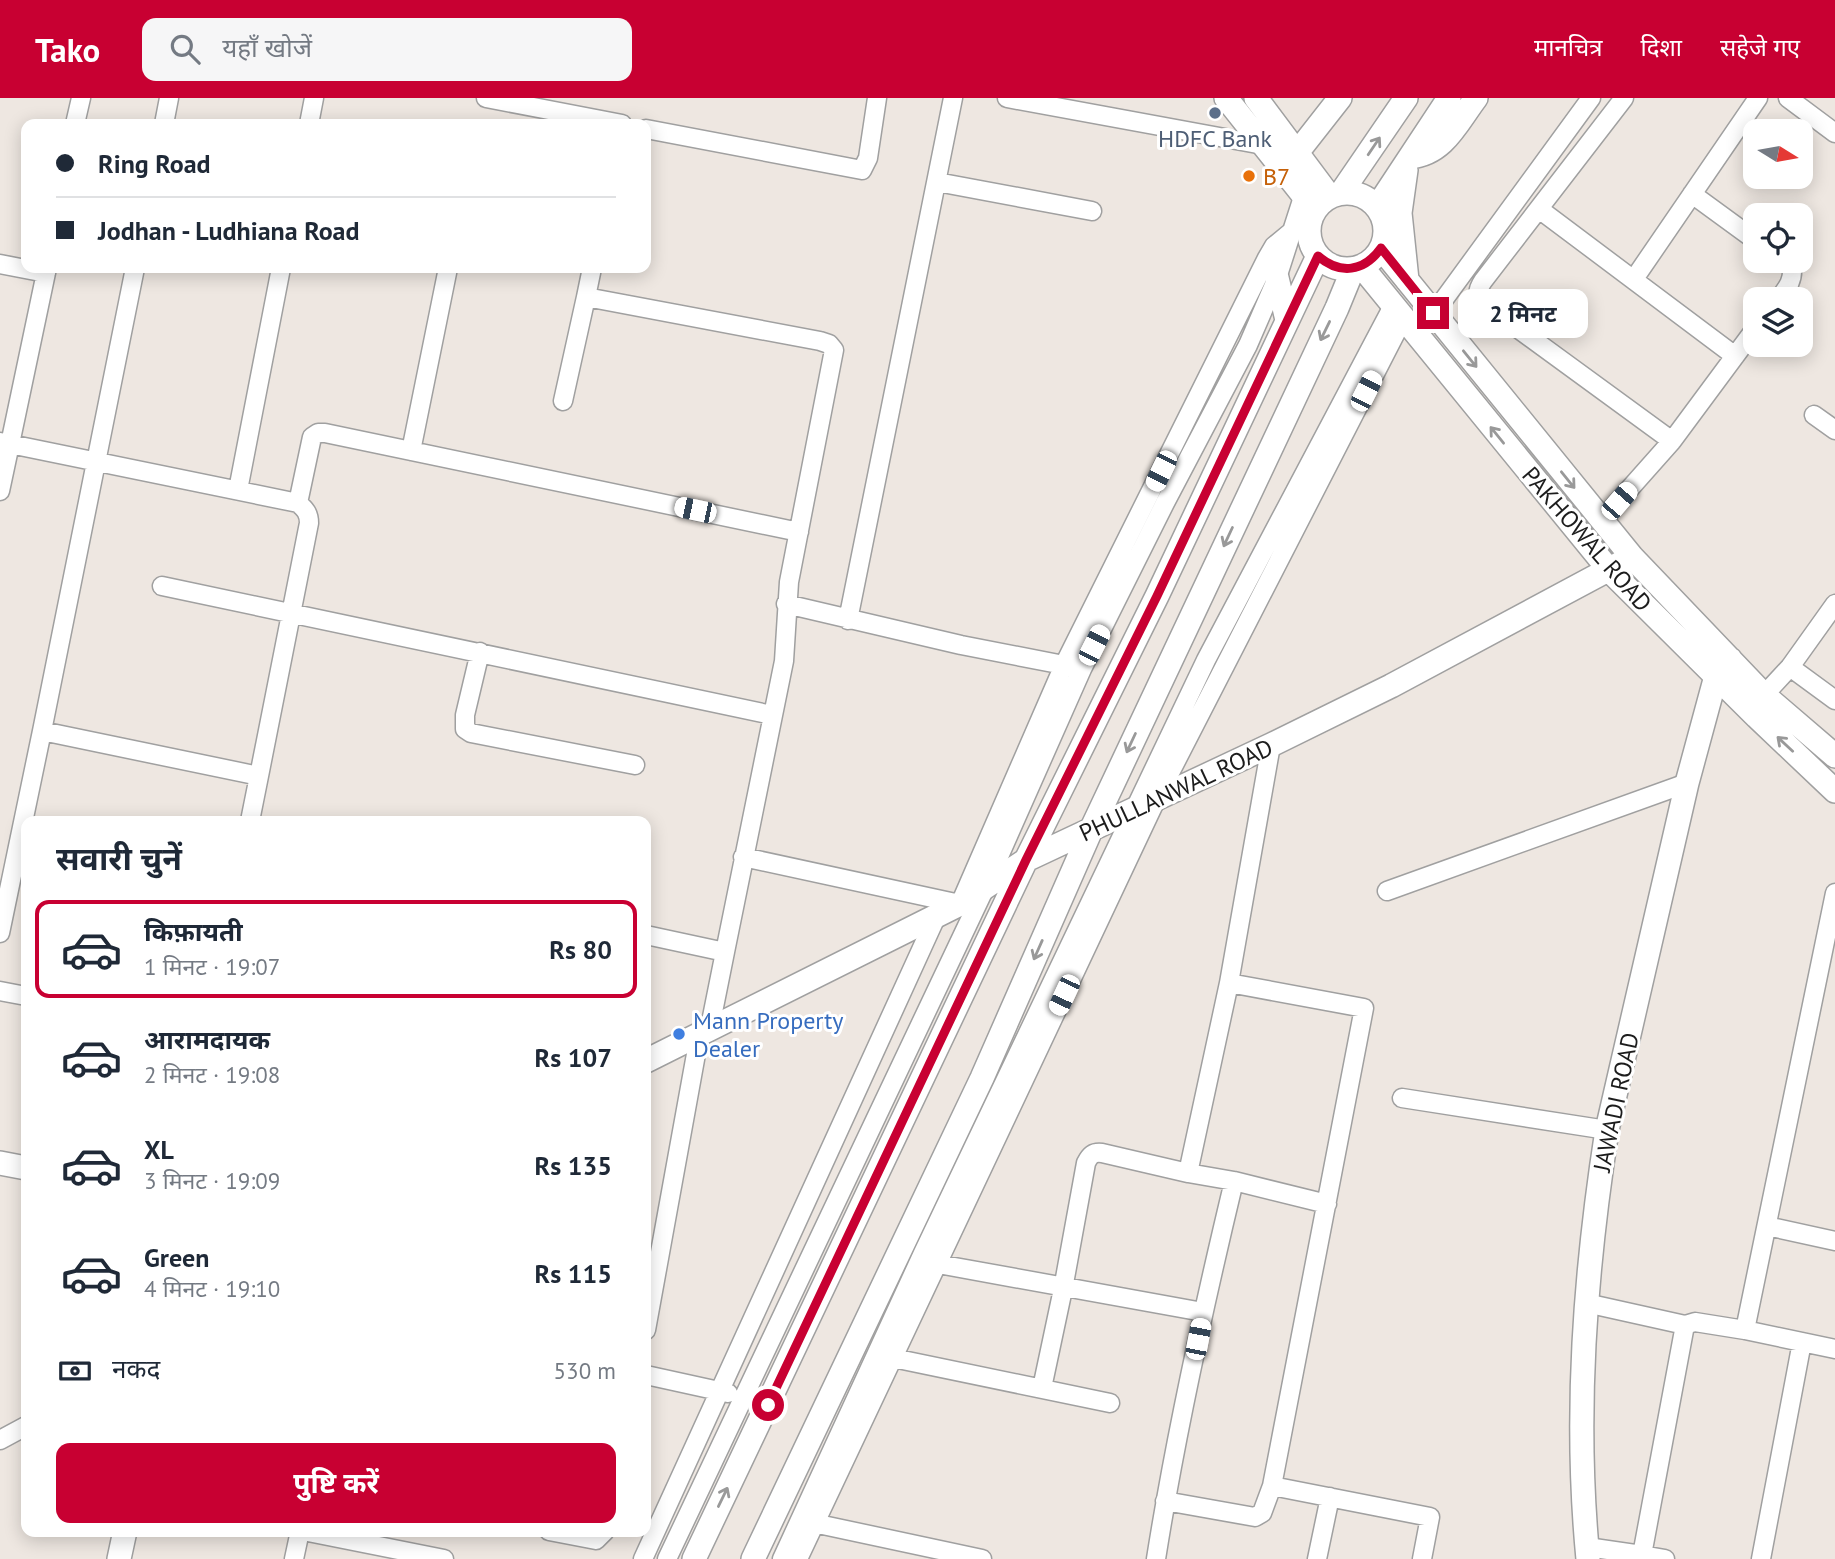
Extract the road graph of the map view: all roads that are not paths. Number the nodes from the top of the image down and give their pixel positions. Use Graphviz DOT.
graph roads {
  1 [pos="81,98"];
  2 [pos="169,98"];
  3 [pos="314,98"];
  4 [pos="486,98"];
  5 [pos="877,98"];
  6 [pos="953,98"];
  7 [pos="1007,98"];
  8 [pos="1226,98"];
  9 [pos="1256,98"];
  10 [pos="1340,98"];
  11 [pos="1406,98"];
  12 [pos="1449,98"];
  13 [pos="1476,98"];
  14 [pos="1591,98"];
  15 [pos="1624,98"];
  16 [pos="1758,98"];
  17 [pos="1788,98"];
  18 [pos="76,119"];
  19 [pos="164,119"];
  20 [pos="310,119"];
  21 [pos="596,119"];
  22 [pos="651,130"];
  23 [pos="1835,133"];
  24 [pos="1263,145"];
  25 [pos="1298,152"];
  26 [pos="1409,159"];
  27 [pos="1283,171"];
  28 [pos="937,182"];
  29 [pos="1692,194"];
  30 [pos="1323,199"];
  31 [pos="1377,207"];
  32 [pos="1539,209"];
  33 [pos="1092,211"];
  34 [pos="1293,230"];
  35 [pos="1743,231"];
  36 [pos="1381,248"];
  37 [pos="1318,256"];
  38 [pos="0,264"];
  39 [pos="21,267"];
  40 [pos="1357,268"];
  41 [pos="45,273"];
  42 [pos="134,273"];
  43 [pos="280,273"];
  44 [pos="447,273"];
  45 [pos="591,273"];
  46 [pos="1277,278"];
  47 [pos="1634,278"];
  48 [pos="1407,281"];
  49 [pos="586,297"];
  50 [pos="1398,312"];
  51 [pos="1433,313"];
  52 [pos="1287,320"];
  53 [pos="1743,346"];
  54 [pos="1220,353"];
  55 [pos="1735,356"];
  56 [pos="1237,365"];
  57 [pos="563,401"];
  58 [pos="1814,415"];
  59 [pos="1835,430"];
  60 [pos="1672,440"];
  61 [pos="5,443"];
  62 [pos="411,451"];
  63 [pos="98,460"];
  64 [pos="238,490"];
  65 [pos="0,491"];
  66 [pos="1157,498"];
  67 [pos="298,503"];
  68 [pos="1601,521"];
  69 [pos="799,532"];
  70 [pos="1632,557"];
  71 [pos="1610,570"];
  72 [pos="162,586"];
  73 [pos="786,604"];
  74 [pos="1835,604"];
  75 [pos="292,612"];
  76 [pos="848,620"];
  77 [pos="480,652"];
  78 [pos="1073,667"];
  79 [pos="1790,667"];
  80 [pos="1723,668"];
  81 [pos="1764,695"];
  82 [pos="1835,700"];
  83 [pos="772,715"];
  84 [pos="42,731"];
  85 [pos="1271,746"];
  86 [pos="1835,756"];
  87 [pos="635,765"];
  88 [pos="259,776"];
  89 [pos="1687,783"];
  90 [pos="1835,791"];
  91 [pos="1156,800"];
  92 [pos="1134,810"];
  93 [pos="24,816"];
  94 [pos="251,816"];
  95 [pos="1091,830"];
  96 [pos="21,832"];
  97 [pos="743,857"];
  98 [pos="1026,860"];
  99 [pos="985,888"];
  100 [pos="1387,891"];
  101 [pos="1835,893"];
  102 [pos="960,904"];
  103 [pos="937,915"];
  104 [pos="0,933"];
  105 [pos="651,936"];
  106 [pos="725,952"];
  107 [pos="1229,983"];
  108 [pos="0,991"];
  109 [pos="21,995"];
  110 [pos="705,1030"];
  111 [pos="651,1058"];
  112 [pos="1402,1098"];
  113 [pos="1608,1130"];
  114 [pos="0,1163"];
  115 [pos="21,1167"];
  116 [pos="1188,1173"];
  117 [pos="1234,1181"];
  118 [pos="1327,1204"];
  119 [pos="1767,1226"];
  120 [pos="1835,1241"];
  121 [pos="938,1264"];
  122 [pos="1063,1289"];
  123 [pos="1586,1303"];
  124 [pos="651,1305"];
  125 [pos="1203,1312"];
  126 [pos="1685,1325"];
  127 [pos="1745,1330"];
  128 [pos="1802,1342"];
  129 [pos="1835,1349"];
  130 [pos="893,1358"];
  131 [pos="651,1376"];
  132 [pos="1042,1388"];
  133 [pos="720,1391"];
  134 [pos="746,1396"];
  135 [pos="1110,1404"];
  136 [pos="21,1429"];
  137 [pos="0,1440"];
  138 [pos="1272,1486"];
  139 [pos="1329,1497"];
  140 [pos="1165,1502"];
  141 [pos="808,1522"];
  142 [pos="124,1537"];
  143 [pos="300,1537"];
  144 [pos="332,1537"];
  145 [pos="580,1537"];
  146 [pos="599,1537"];
  147 [pos="653,1540"];
  148 [pos="671,1552"];
  149 [pos="1587,1553"];
  150 [pos="1642,1555"];
  151 [pos="119,1559"];
  152 [pos="294,1559"];
  153 [pos="444,1559"];
  154 [pos="643,1559"];
  155 [pos="694,1559"];
  156 [pos="753,1559"];
  157 [pos="782,1559"];
  158 [pos="799,1559"];
  159 [pos="982,1559"];
  160 [pos="1156,1559"];
  161 [pos="1318,1559"];
  162 [pos="1422,1559"];
  163 [pos="1665,1559"];
  164 [pos="1761,1559"];
  1 -- 18 [label="street"];
  2 -- 19 [label="street"];
  3 -- 20 [label="street"];
  4 -- 21 [label="street"];
  5 -- 22 [label="street"];
  6 -- 28 [label="street"];
  7 -- 24 [label="street"];
  8 -- 24 [label="street"];
  9 -- 25 [label="street"];
  10 -- 25 [label="street"];
  30 -- 11 [label="street, one-way"];
  12 -- 26 [label="street"];
  13 -- 26 [label="street"];
  14 -- 51 [label="street"];
  15 -- 32 [label="street"];
  16 -- 29 [label="street"];
  17 -- 23 [label="street"];
  24 -- 27 [label="street"];
  25 -- 27 [label="street"];
  25 -- 30 [label="street"];
  26 -- 31 [label="street"];
  26 -- 48 [label="street"];
  27 -- 30 [label="street"];
  28 -- 33 [label="street"];
  28 -- 76 [label="street"];
  29 -- 35 [label="street"];
  29 -- 47 [label="street"];
  30 -- 31 [label="street"];
  30 -- 34 [label="street"];
  30 -- 37 [label="street"];
  31 -- 36 [label="street"];
  32 -- 47 [label="street"];
  32 -- 60 [label="street"];
  34 -- 46 [label="street"];
  34 -- 54 [label="street"];
  36 -- 40 [label="street"];
  36 -- 48 [label="street, PAKHOWAL ROAD"];
  37 -- 40 [label="street"];
  37 -- 52 [label="street"];
  38 -- 39 [label="street"];
  40 -- 50 [label="street, PAKHOWAL ROAD"];
  40 -- 95 [label="street, one-way"];
  41 -- 61 [label="street"];
  42 -- 63 [label="street"];
  43 -- 64 [label="street"];
  44 -- 62 [label="street"];
  45 -- 49 [label="street"];
  46 -- 52 [label="street"];
  46 -- 56 [label="street"];
  47 -- 55 [label="street"];
  48 -- 51 [label="street, PAKHOWAL ROAD"];
  49 -- 57 [label="street"];
  49 -- 69 [label="street"];
  71 -- 50 [label="street, PAKHOWAL ROAD, one-way"];
  50 -- 91 [label="street"];
  50 -- 92 [label="street"];
  51 -- 68 [label="street, PAKHOWAL ROAD, one-way"];
  52 -- 98 [label="street"];
  53 -- 55 [label="street"];
  54 -- 56 [label="street"];
  54 -- 66 [label="street"];
  55 -- 60 [label="street"];
  56 -- 66 [label="street"];
  58 -- 59 [label="street"];
  60 -- 68 [label="street"];
  61 -- 63 [label="street"];
  61 -- 65 [label="street"];
  62 -- 67 [label="street"];
  62 -- 69 [label="street"];
  63 -- 64 [label="street"];
  63 -- 84 [label="street"];
  64 -- 67 [label="street"];
  66 -- 78 [label="street"];
  67 -- 75 [label="street"];
  68 -- 70 [label="street, PAKHOWAL ROAD"];
  69 -- 73 [label="street"];
  70 -- 71 [label="street, PHULLANWAL ROAD"];
  70 -- 80 [label="street, PAKHOWAL ROAD"];
  71 -- 80 [label="street, PAKHOWAL ROAD"];
  71 -- 85 [label="street, PHULLANWAL ROAD"];
  72 -- 75 [label="street"];
  73 -- 76 [label="street"];
  73 -- 83 [label="street"];
  74 -- 79 [label="street"];
  75 -- 77 [label="street"];
  75 -- 88 [label="street"];
  76 -- 78 [label="street"];
  77 -- 83 [label="street"];
  77 -- 87 [label="street"];
  78 -- 99 [label="street"];
  78 -- 102 [label="street"];
  79 -- 81 [label="street"];
  79 -- 82 [label="street"];
  80 -- 81 [label="street, PAKHOWAL ROAD"];
  80 -- 89 [label="street, JAWADI ROAD"];
  90 -- 80 [label="street, PAKHOWAL ROAD, one-way"];
  81 -- 86 [label="street, PAKHOWAL ROAD"];
  83 -- 97 [label="street"];
  84 -- 88 [label="street"];
  84 -- 93 [label="street"];
  85 -- 91 [label="street, PHULLANWAL ROAD"];
  85 -- 107 [label="street"];
  88 -- 94 [label="street"];
  89 -- 100 [label="street"];
  89 -- 113 [label="street, JAWADI ROAD"];
  91 -- 92 [label="street, PHULLANWAL ROAD"];
  91 -- 121 [label="street"];
  92 -- 95 [label="street, PHULLANWAL ROAD"];
  92 -- 141 [label="street"];
  95 -- 98 [label="street, PHULLANWAL ROAD"];
  95 -- 156 [label="street, one-way"];
  96 -- 104 [label="street"];
  97 -- 102 [label="street"];
  97 -- 106 [label="street"];
  98 -- 99 [label="street, PHULLANWAL ROAD"];
  155 -- 98 [label="street, one-way"];
  99 -- 102 [label="street, PHULLANWAL ROAD"];
  99 -- 134 [label="street"];
  101 -- 119 [label="street"];
  102 -- 103 [label="street, PHULLANWAL ROAD"];
  103 -- 110 [label="street, PHULLANWAL ROAD"];
  103 -- 133 [label="street"];
  105 -- 106 [label="street"];
  106 -- 110 [label="street"];
  107 -- 116 [label="street"];
  107 -- 118 [label="street"];
  108 -- 109 [label="street"];
  110 -- 111 [label="street, PHULLANWAL ROAD"];
  110 -- 124 [label="street"];
  112 -- 113 [label="street"];
  113 -- 123 [label="street, JAWADI ROAD"];
  114 -- 115 [label="street"];
  116 -- 117 [label="street"];
  116 -- 122 [label="street"];
  117 -- 118 [label="street"];
  117 -- 125 [label="street"];
  118 -- 138 [label="street"];
  119 -- 120 [label="street"];
  119 -- 127 [label="street"];
  121 -- 122 [label="street"];
  121 -- 130 [label="street"];
  122 -- 125 [label="street"];
  122 -- 132 [label="street"];
  123 -- 126 [label="street"];
  123 -- 149 [label="street, JAWADI ROAD"];
  125 -- 140 [label="street"];
  126 -- 127 [label="street"];
  126 -- 150 [label="street"];
  127 -- 128 [label="street"];
  128 -- 129 [label="street"];
  128 -- 164 [label="street"];
  130 -- 132 [label="street"];
  130 -- 141 [label="street"];
  131 -- 133 [label="street"];
  132 -- 135 [label="street"];
  133 -- 134 [label="street"];
  133 -- 147 [label="street"];
  134 -- 148 [label="street"];
  136 -- 137 [label="street"];
  138 -- 139 [label="street"];
  138 -- 140 [label="street"];
  139 -- 161 [label="street"];
  139 -- 162 [label="street"];
  140 -- 160 [label="street"];
  141 -- 157 [label="street"];
  141 -- 158 [label="street"];
  141 -- 159 [label="street"];
  142 -- 151 [label="street"];
  143 -- 152 [label="street"];
  144 -- 153 [label="street"];
  145 -- 146 [label="street"];
  147 -- 148 [label="street"];
  147 -- 154 [label="street"];
  149 -- 150 [label="street"];
  150 -- 163 [label="street"];
}
